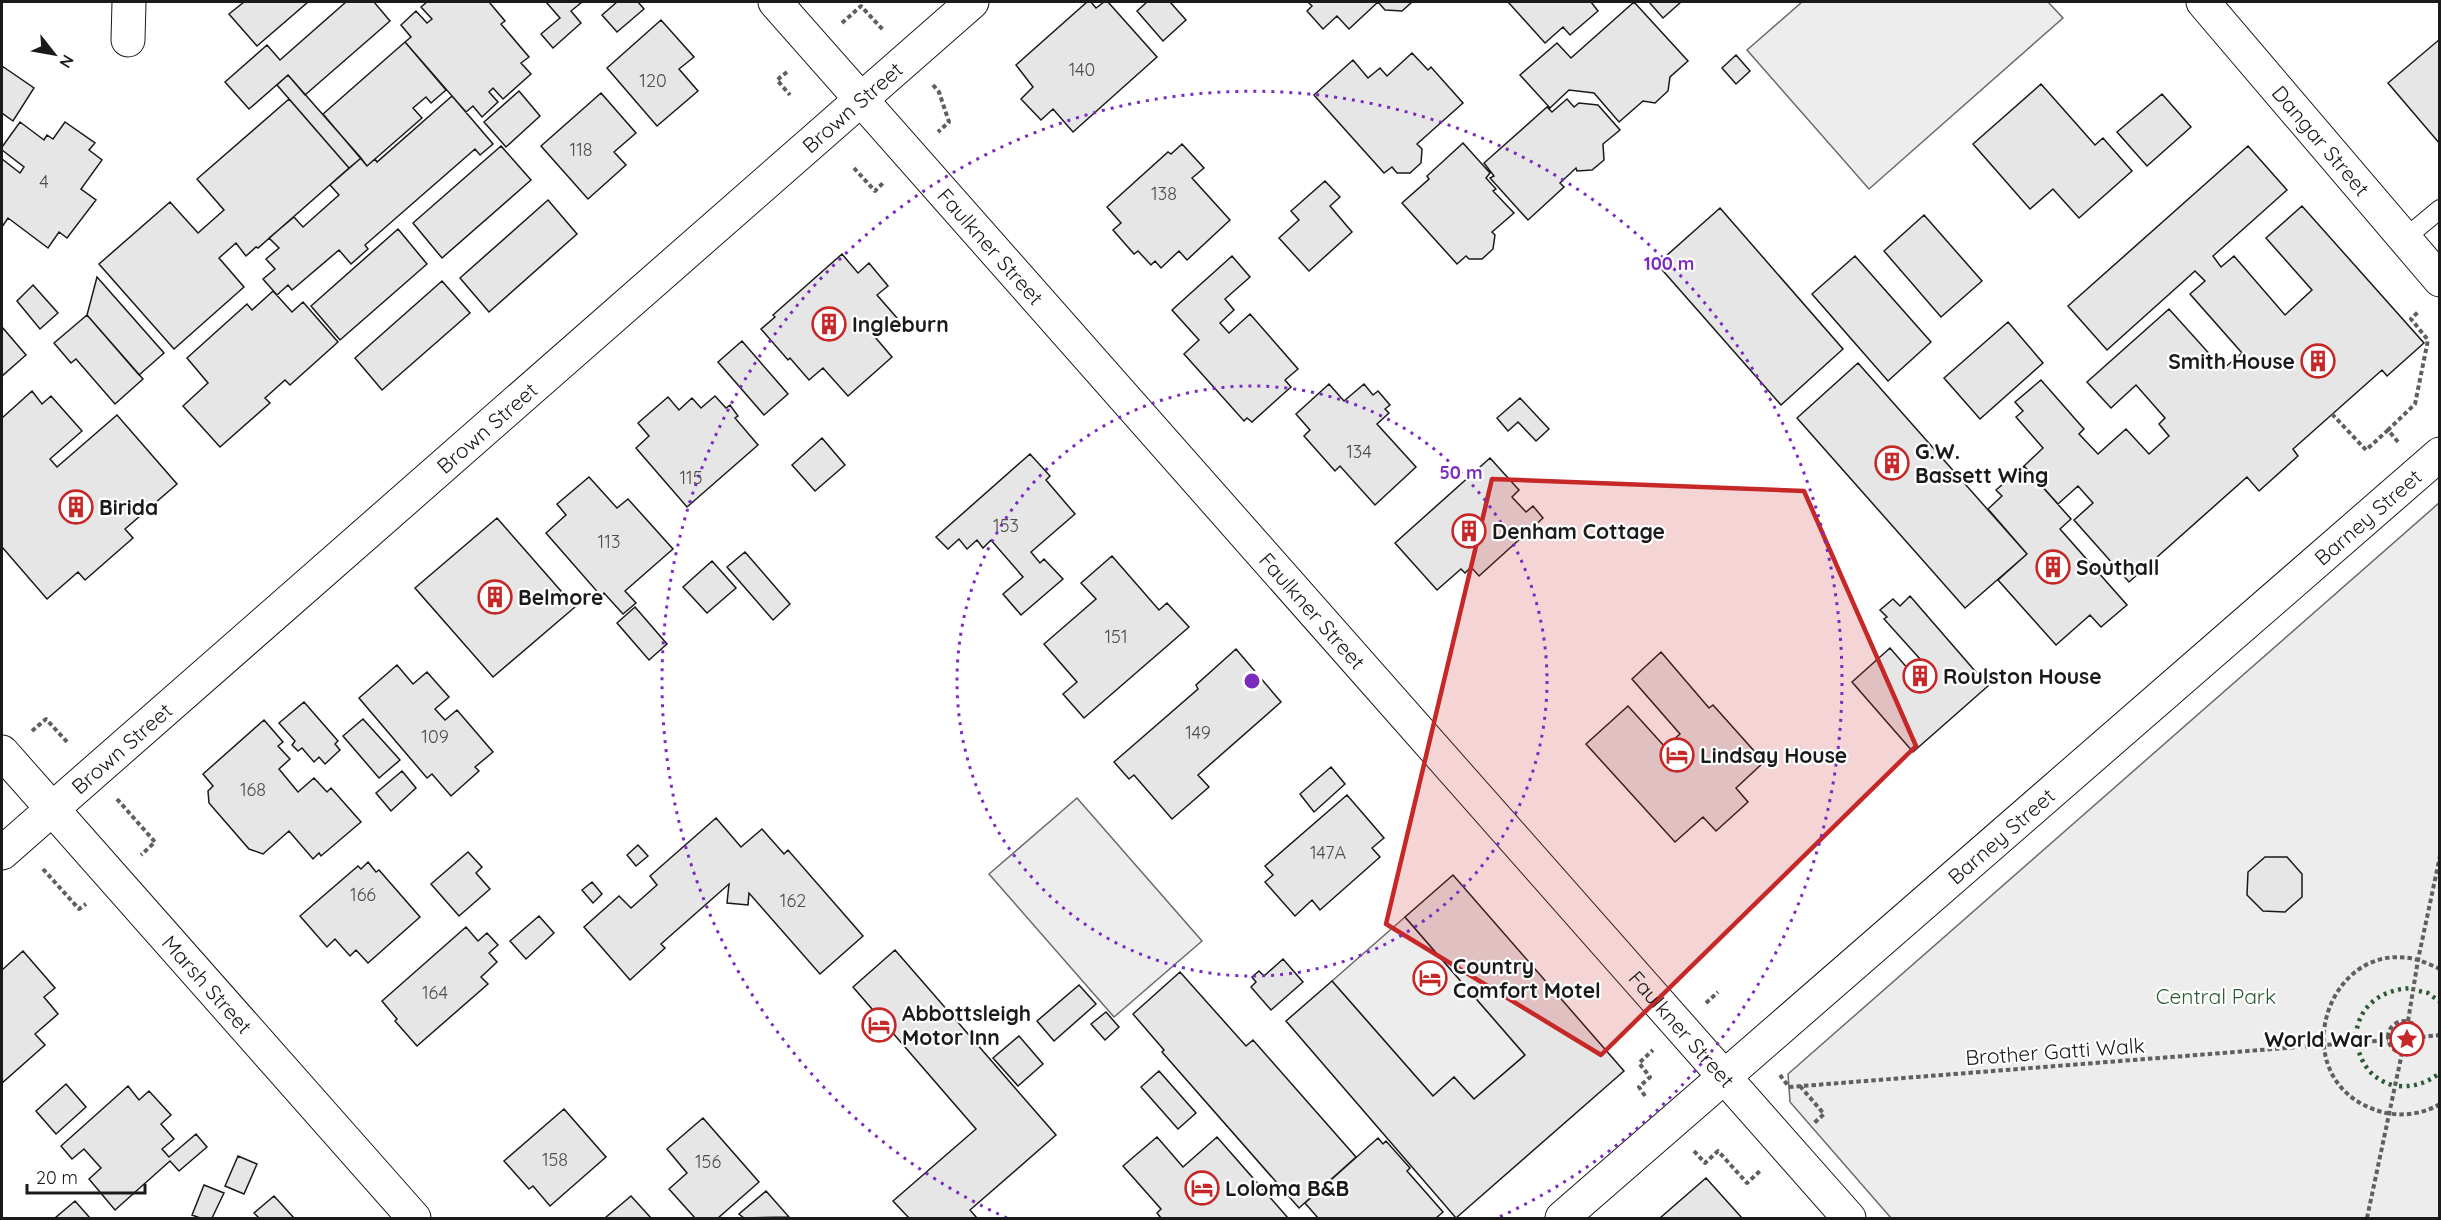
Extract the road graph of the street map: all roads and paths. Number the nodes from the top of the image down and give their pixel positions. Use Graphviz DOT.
graph roads {
  1 [pos="129,2"];
  2 [pos="775,2"];
  3 [pos="972,2"];
  4 [pos="2203,2"];
  5 [pos="840,25"];
  6 [pos="887,34"];
  7 [pos="128,39"];
  8 [pos="792,68"];
  9 [pos="930,82"];
  10 [pos="790,95"];
  11 [pos="861,100"];
  12 [pos="935,134"];
  13 [pos="854,168"];
  14 [pos="891,176"];
  15 [pos="2439,209"];
  16 [pos="2404,239"];
  17 [pos="2439,280"];
  18 [pos="2422,309"];
  19 [pos="2332,414"];
  20 [pos="2388,430"];
  21 [pos="2400,445"];
  22 [pos="2439,454"];
  23 [pos="35,729"];
  24 [pos="66,741"];
  25 [pos="2,752"];
  26 [pos="119,801"];
  27 [pos="51,809"];
  28 [pos="2,853"];
  29 [pos="141,855"];
  30 [pos="2439,856"];
  31 [pos="44,869"];
  32 [pos="88,902"];
  33 [pos="2418,960"];
  34 [pos="2439,969"];
  35 [pos="1718,992"];
  36 [pos="1703,1005"];
  37 [pos="2408,1021"];
  38 [pos="2439,1035"];
  39 [pos="2421,1037"];
  40 [pos="2388,1040"];
  41 [pos="2322,1045"];
  42 [pos="1657,1047"];
  43 [pos="2402,1053"];
  44 [pos="1722,1076"];
  45 [pos="1799,1085"];
  46 [pos="1789,1087"];
  47 [pos="1646,1096"];
  48 [pos="2439,1104"];
  49 [pos="2389,1114"];
  50 [pos="1811,1126"];
  51 [pos="1697,1153"];
  52 [pos="1758,1173"];
  53 [pos="414,1218"];
  54 [pos="1562,1218"];
  55 [pos="1848,1218"];
  56 [pos="2367,1218"];
  1 -- 7 [label="street"];
  2 -- 11 [label="street, Faulkner Street"];
  3 -- 11 [label="street, Brown Street"];
  4 -- 16 [label="street, Dangar Street"];
  5 -- 6 [label="path"];
  8 -- 10 [label="path"];
  9 -- 12 [label="path"];
  11 -- 27 [label="street, Brown Street"];
  11 -- 44 [label="street, Faulkner Street"];
  13 -- 14 [label="path"];
  15 -- 16 [label="lane"];
  16 -- 17 [label="street, Dangar Street"];
  18 -- 20 [label="path"];
  19 -- 20 [label="path"];
  20 -- 21 [label="path"];
  22 -- 44 [label="street, Barney Street"];
  23 -- 24 [label="path"];
  25 -- 27 [label="street, Marsh Street"];
  26 -- 29 [label="path"];
  27 -- 28 [label="street, Brown Street"];
  27 -- 53 [label="street, Marsh Street"];
  30 -- 33 [label="path"];
  31 -- 32 [label="path"];
  33 -- 34 [label="path"];
  33 -- 37 [label="path"];
  33 -- 41 [label="path"];
  35 -- 36 [label="path"];
  37 -- 39 [label="path"];
  37 -- 40 [label="path"];
  38 -- 39 [label="path"];
  39 -- 43 [label="path"];
  40 -- 41 [label="path, Brother Gatti Walk"];
  40 -- 43 [label="path"];
  41 -- 45 [label="path, Brother Gatti Walk"];
  41 -- 49 [label="path"];
  42 -- 47 [label="path"];
  43 -- 49 [label="path"];
  44 -- 54 [label="street, Barney Street"];
  44 -- 55 [label="street, Faulkner Street"];
  45 -- 46 [label="path, Brother Gatti Walk"];
  45 -- 50 [label="path"];
  48 -- 49 [label="path"];
  49 -- 56 [label="path"];
  51 -- 52 [label="path"];
}
